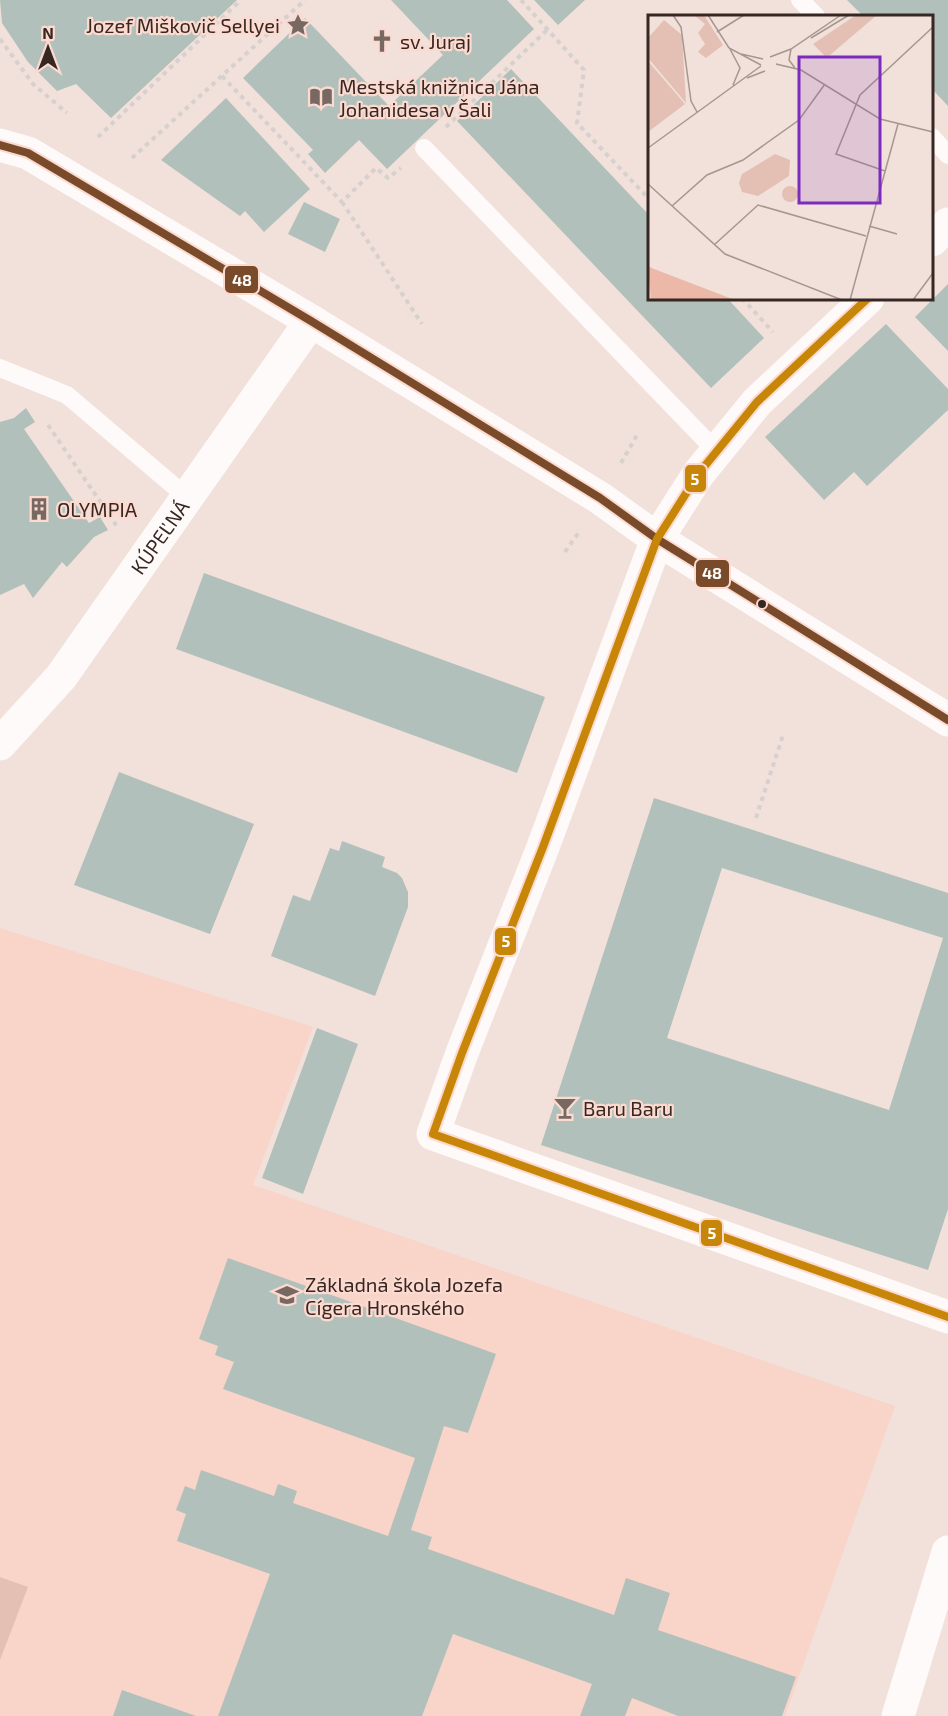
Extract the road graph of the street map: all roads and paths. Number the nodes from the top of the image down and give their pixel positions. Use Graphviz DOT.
graph roads {
  1 [pos="241,0"];
  2 [pos="303,0"];
  3 [pos="521,0"];
  4 [pos="800,0"];
  5 [pos="815,15"];
  6 [pos="548,29"];
  7 [pos="0,39"];
  8 [pos="222,76"];
  9 [pos="67,113"];
  10 [pos="98,137"];
  11 [pos="933,138"];
  12 [pos="0,145"];
  13 [pos="424,148"];
  14 [pos="948,155"];
  15 [pos="132,158"];
  16 [pos="648,198"];
  17 [pos="342,202"];
  18 [pos="948,224"];
  19 [pos="933,239"];
  20 [pos="866,300"];
  21 [pos="311,321"];
  22 [pos="422,324"];
  23 [pos="0,368"];
  24 [pos="45,419"];
  25 [pos="637,435"];
  26 [pos="716,451"];
  27 [pos="617,469"];
  28 [pos="188,498"];
  29 [pos="581,529"];
  30 [pos="121,531"];
  31 [pos="657,539"];
  32 [pos="565,552"];
  33 [pos="948,720"];
  34 [pos="783,735"];
  35 [pos="0,744"];
  36 [pos="756,818"];
  37 [pos="948,1317"];
  38 [pos="948,1552"];
  39 [pos="898,1716"];
  1 -- 10 [label="path"];
  2 -- 8 [label="path"];
  3 -- 6 [label="path"];
  4 -- 5 [label="lane"];
  6 -- 13 [label="path"];
  6 -- 16 [label="path"];
  7 -- 9 [label="path"];
  8 -- 15 [label="path"];
  8 -- 17 [label="path"];
  11 -- 14 [label="lane"];
  12 -- 21 [label="street"];
  13 -- 17 [label="path"];
  13 -- 26 [label="lane"];
  17 -- 22 [label="path"];
  18 -- 19 [label="street"];
  20 -- 26 [label="street"];
  21 -- 28 [label="street, KÚPEĽNÁ"];
  21 -- 31 [label="street"];
  23 -- 28 [label="lane"];
  24 -- 30 [label="path"];
  25 -- 27 [label="path"];
  26 -- 31 [label="street"];
  28 -- 35 [label="street, KÚPEĽNÁ"];
  29 -- 32 [label="path"];
  31 -- 33 [label="street"];
  31 -- 37 [label="street"];
  34 -- 36 [label="path"];
  38 -- 39 [label="street"];
}
